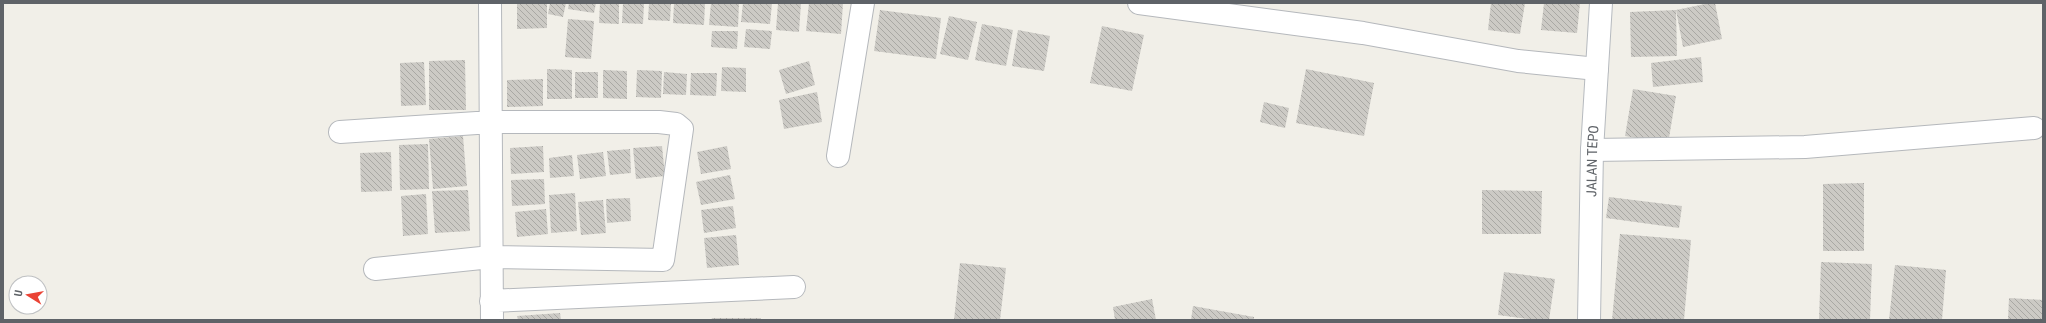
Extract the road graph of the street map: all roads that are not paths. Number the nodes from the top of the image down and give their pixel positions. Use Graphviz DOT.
graph roads {
  1 [pos="490,3"];
  2 [pos="863,3"];
  3 [pos="1139,3"];
  4 [pos="1601,3"];
  5 [pos="1597,69"];
  6 [pos="492,122"];
  7 [pos="2034,128"];
  8 [pos="340,132"];
  9 [pos="1592,150"];
  10 [pos="838,156"];
  11 [pos="491,257"];
  12 [pos="375,269"];
  13 [pos="794,287"];
  14 [pos="492,310"];
  15 [pos="1589,320"];
  1 -- 6 [label="street"];
  2 -- 10 [label="street"];
  3 -- 5 [label="street"];
  4 -- 5 [label="street, JALAN TEPO"];
  5 -- 9 [label="street, JALAN TEPO"];
  6 -- 8 [label="street"];
  6 -- 11 [label="street"];
  6 -- 11 [label="street"];
  7 -- 9 [label="street"];
  9 -- 15 [label="street, JALAN TEPO"];
  11 -- 12 [label="street"];
  11 -- 14 [label="street"];
  13 -- 14 [label="street"];
}
